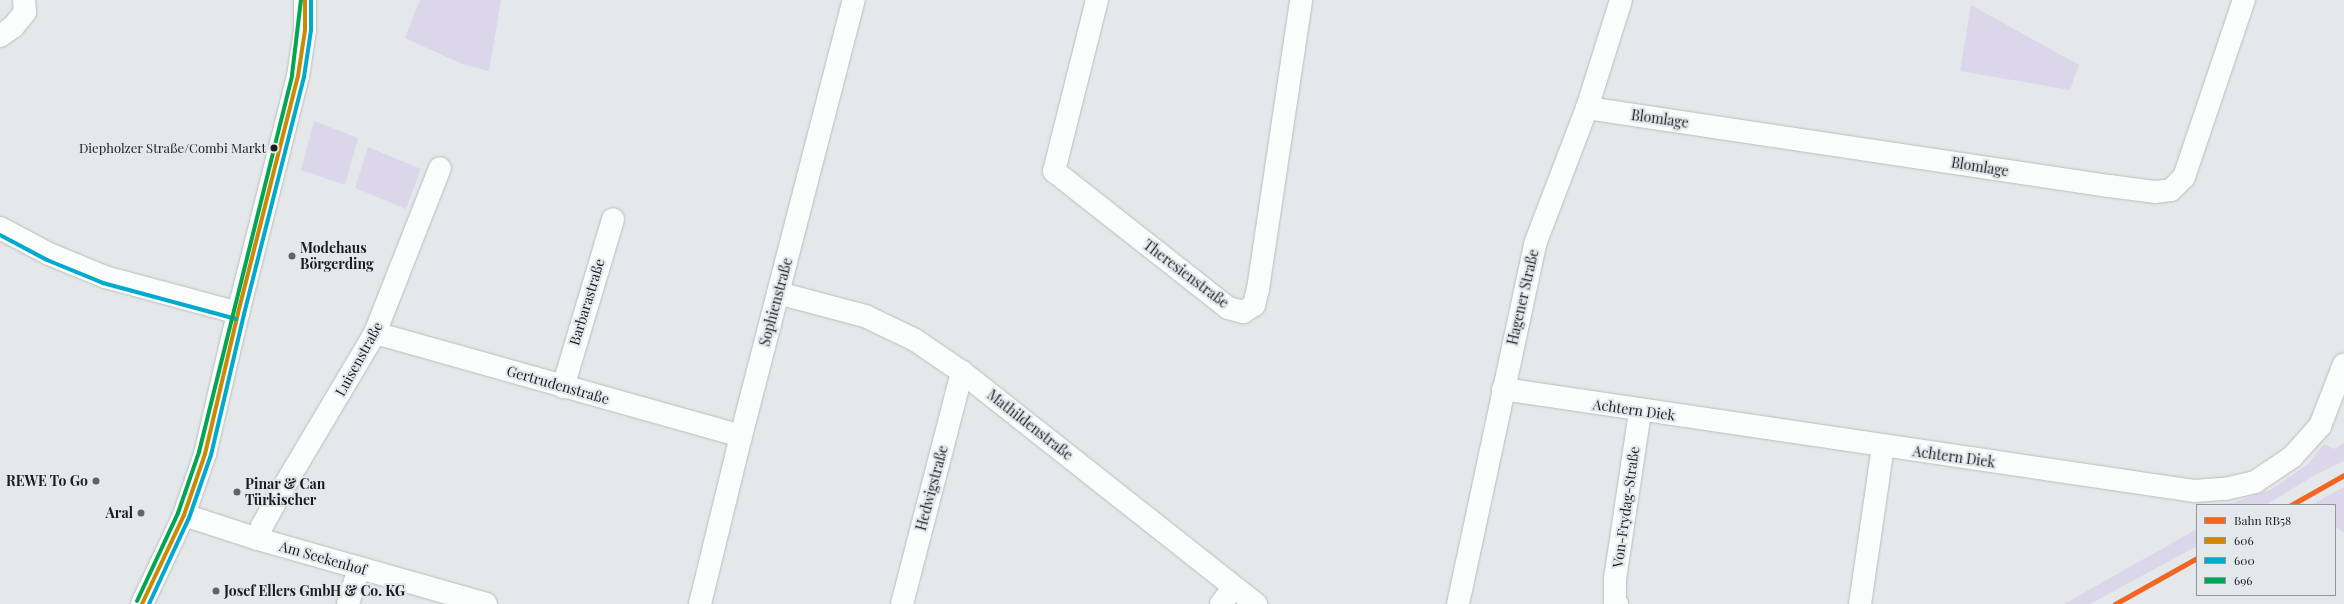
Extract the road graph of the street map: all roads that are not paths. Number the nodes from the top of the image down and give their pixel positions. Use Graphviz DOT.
graph roads {
  1 [pos="24,0"];
  2 [pos="854,0"];
  3 [pos="1097,0"];
  4 [pos="1301,0"];
  5 [pos="1621,0"];
  6 [pos="2244,0"];
  7 [pos="306,1"];
  8 [pos="0,36"];
  9 [pos="1587,108"];
  10 [pos="440,168"];
  11 [pos="613,219"];
  12 [pos="0,228"];
  13 [pos="778,293"];
  14 [pos="238,313"];
  15 [pos="375,333"];
  16 [pos="2344,364"];
  17 [pos="962,372"];
  18 [pos="563,387"];
  19 [pos="1502,389"];
  20 [pos="1640,411"];
  21 [pos="741,436"];
  22 [pos="1884,447"];
  23 [pos="184,515"];
  24 [pos="258,539"];
  25 [pos="359,568"];
  26 [pos="1234,587"];
  27 [pos="142,604"];
  28 [pos="348,604"];
  29 [pos="486,604"];
  30 [pos="700,604"];
  31 [pos="902,604"];
  32 [pos="1221,604"];
  33 [pos="1256,604"];
  34 [pos="1458,604"];
  35 [pos="1617,604"];
  36 [pos="1860,604"];
  1 -- 8 [label="street"];
  2 -- 13 [label="street, Sophienstraße"];
  3 -- 4 [label="street, Theresienstraße"];
  5 -- 9 [label="street, Hagener Straße"];
  6 -- 9 [label="street, Blomlage"];
  7 -- 14 [label="street"];
  9 -- 19 [label="street, Hagener Straße"];
  10 -- 15 [label="street, Luisenstraße"];
  11 -- 18 [label="street, Barbarastraße"];
  12 -- 14 [label="street"];
  13 -- 17 [label="street, Mathildenstraße"];
  13 -- 21 [label="street, Sophienstraße"];
  14 -- 23 [label="street"];
  15 -- 18 [label="street, Gertrudenstraße"];
  15 -- 24 [label="street, Luisenstraße"];
  16 -- 22 [label="street, Achtern Diek"];
  17 -- 26 [label="street, Mathildenstraße"];
  17 -- 31 [label="street, Hedwigstraße"];
  18 -- 21 [label="street, Gertrudenstraße"];
  19 -- 20 [label="street, Achtern Diek"];
  19 -- 34 [label="street, Hagener Straße"];
  20 -- 22 [label="street, Achtern Diek"];
  20 -- 35 [label="street, Von-Frydag-Straße"];
  21 -- 30 [label="street, Sophienstraße"];
  22 -- 36 [label="street"];
  23 -- 24 [label="street, Am Seekenhof"];
  23 -- 27 [label="street"];
  24 -- 25 [label="street, Am Seekenhof"];
  25 -- 28 [label="street"];
  25 -- 29 [label="street, Am Seekenhof"];
  26 -- 32 [label="street"];
  26 -- 33 [label="street, Mathildenstraße"];
}
